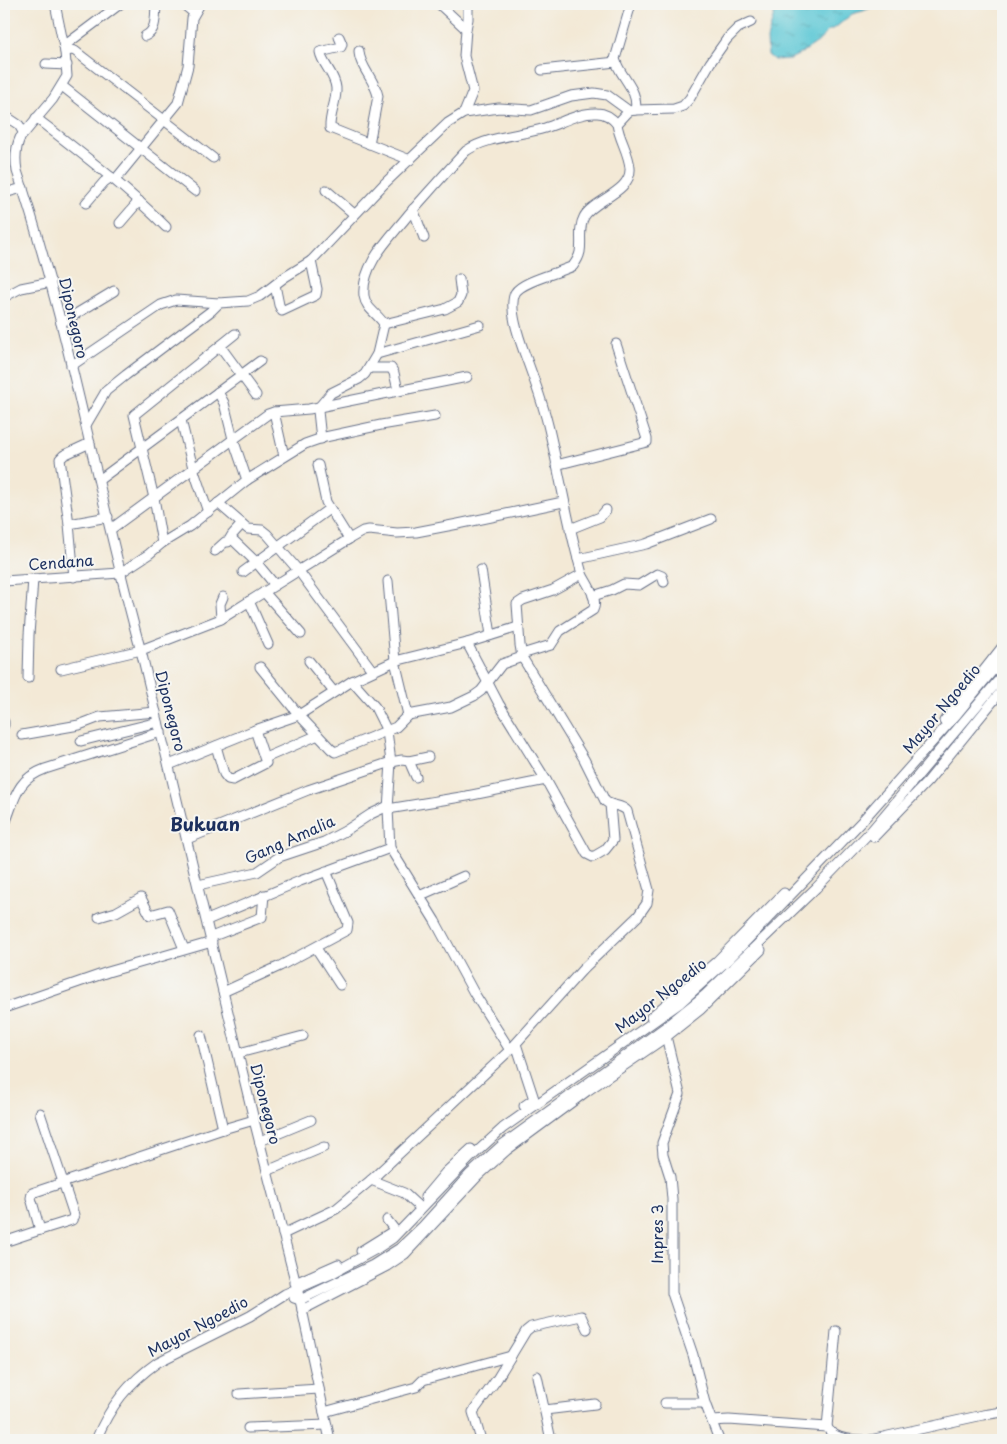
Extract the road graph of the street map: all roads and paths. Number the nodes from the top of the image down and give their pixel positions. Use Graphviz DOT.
graph roads {
  1 [pos="55,4"];
  2 [pos="120,4"];
  3 [pos="156,4"];
  4 [pos="183,4"];
  5 [pos="200,4"];
  6 [pos="439,4"];
  7 [pos="468,4"];
  8 [pos="631,4"];
  9 [pos="194,13"];
  10 [pos="751,22"];
  11 [pos="466,29"];
  12 [pos="145,36"];
  13 [pos="339,37"];
  14 [pos="65,49"];
  15 [pos="359,51"];
  16 [pos="616,62"];
  17 [pos="46,64"];
  18 [pos="67,65"];
  19 [pos="542,70"];
  20 [pos="62,86"];
  21 [pos="632,110"];
  22 [pos="464,113"];
  23 [pos="4,115"];
  24 [pos="36,118"];
  25 [pos="166,120"];
  26 [pos="617,124"];
  27 [pos="23,132"];
  28 [pos="369,144"];
  29 [pos="140,149"];
  30 [pos="213,158"];
  31 [pos="410,160"];
  32 [pos="113,179"];
  33 [pos="23,188"];
  34 [pos="326,190"];
  35 [pos="195,191"];
  36 [pos="4,193"];
  37 [pos="139,200"];
  38 [pos="86,203"];
  39 [pos="413,210"];
  40 [pos="354,214"];
  41 [pos="120,223"];
  42 [pos="166,227"];
  43 [pos="424,238"];
  44 [pos="311,262"];
  45 [pos="459,279"];
  46 [pos="51,282"];
  47 [pos="275,285"];
  48 [pos="114,291"];
  49 [pos="4,297"];
  50 [pos="218,303"];
  51 [pos="60,322"];
  52 [pos="384,324"];
  53 [pos="480,325"];
  54 [pos="236,334"];
  55 [pos="616,344"];
  56 [pos="220,346"];
  57 [pos="377,354"];
  58 [pos="260,361"];
  59 [pos="71,366"];
  60 [pos="369,368"];
  61 [pos="242,374"];
  62 [pos="466,376"];
  63 [pos="398,390"];
  64 [pos="218,392"];
  65 [pos="256,396"];
  66 [pos="320,406"];
  67 [pos="274,412"];
  68 [pos="435,416"];
  69 [pos="181,420"];
  70 [pos="86,425"];
  71 [pos="321,438"];
  72 [pos="233,439"];
  73 [pos="90,443"];
  74 [pos="142,448"];
  75 [pos="284,456"];
  76 [pos="556,465"];
  77 [pos="318,466"];
  78 [pos="193,468"];
  79 [pos="99,480"];
  80 [pos="247,480"];
  81 [pos="154,498"];
  82 [pos="564,502"];
  83 [pos="218,503"];
  84 [pos="329,509"];
  85 [pos="606,510"];
  86 [pos="208,512"];
  87 [pos="108,517"];
  88 [pos="711,519"];
  89 [pos="69,524"];
  90 [pos="242,524"];
  91 [pos="111,529"];
  92 [pos="570,529"];
  93 [pos="231,538"];
  94 [pos="349,539"];
  95 [pos="162,543"];
  96 [pos="277,547"];
  97 [pos="215,551"];
  98 [pos="578,559"];
  99 [pos="256,562"];
  100 [pos="298,570"];
  101 [pos="481,570"];
  102 [pos="242,572"];
  103 [pos="120,573"];
  104 [pos="582,574"];
  105 [pos="74,577"];
  106 [pos="33,580"];
  107 [pos="4,581"];
  108 [pos="388,581"];
  109 [pos="664,582"];
  110 [pos="275,585"];
  111 [pos="264,592"];
  112 [pos="593,596"];
  113 [pos="223,597"];
  114 [pos="249,601"];
  115 [pos="221,619"];
  116 [pos="518,627"];
  117 [pos="301,634"];
  118 [pos="490,635"];
  119 [pos="467,643"];
  120 [pos="268,644"];
  121 [pos="1003,646"];
  122 [pos="141,650"];
  123 [pos="522,656"];
  124 [pos="1003,658"];
  125 [pos="309,661"];
  126 [pos="395,661"];
  127 [pos="260,667"];
  128 [pos="61,669"];
  129 [pos="372,670"];
  130 [pos="1003,675"];
  131 [pos="28,678"];
  132 [pos="352,681"];
  133 [pos="488,683"];
  134 [pos="1003,689"];
  135 [pos="334,692"];
  136 [pos="156,712"];
  137 [pos="299,715"];
  138 [pos="408,715"];
  139 [pos="158,722"];
  140 [pos="255,730"];
  141 [pos="387,731"];
  142 [pos="161,732"];
  143 [pos="22,735"];
  144 [pos="318,735"];
  145 [pos="81,741"];
  146 [pos="216,746"];
  147 [pos="428,757"];
  148 [pos="265,758"];
  149 [pos="409,761"];
  150 [pos="390,762"];
  151 [pos="169,765"];
  152 [pos="416,777"];
  153 [pos="546,780"];
  154 [pos="610,804"];
  155 [pos="388,808"];
  156 [pos="4,826"];
  157 [pos="187,840"];
  158 [pos="390,848"];
  159 [pos="326,871"];
  160 [pos="464,876"];
  161 [pos="198,885"];
  162 [pos="264,895"];
  163 [pos="419,896"];
  164 [pos="99,917"];
  165 [pos="207,920"];
  166 [pos="212,939"];
  167 [pos="316,948"];
  168 [pos="184,949"];
  169 [pos="340,985"];
  170 [pos="223,992"];
  171 [pos="4,1008"];
  172 [pos="664,1028"];
  173 [pos="201,1035"];
  174 [pos="303,1036"];
  175 [pos="666,1037"];
  176 [pos="513,1047"];
  177 [pos="239,1053"];
  178 [pos="532,1093"];
  179 [pos="40,1113"];
  180 [pos="254,1120"];
  181 [pos="311,1120"];
  182 [pos="223,1128"];
  183 [pos="260,1141"];
  184 [pos="324,1147"];
  185 [pos="267,1171"];
  186 [pos="371,1180"];
  187 [pos="64,1182"];
  188 [pos="417,1205"];
  189 [pos="391,1227"];
  190 [pos="40,1230"];
  191 [pos="283,1234"];
  192 [pos="4,1242"];
  193 [pos="400,1248"];
  194 [pos="296,1286"];
  195 [pos="285,1294"];
  196 [pos="300,1300"];
  197 [pos="302,1310"];
  198 [pos="587,1329"];
  199 [pos="836,1331"];
  200 [pos="510,1356"];
  201 [pos="537,1376"];
  202 [pos="319,1389"];
  203 [pos="239,1394"];
  204 [pos="665,1403"];
  205 [pos="705,1403"];
  206 [pos="595,1404"];
  207 [pos="544,1410"];
  208 [pos="324,1412"];
  209 [pos="1003,1412"];
  210 [pos="712,1422"];
  211 [pos="327,1425"];
  212 [pos="827,1427"];
  213 [pos="248,1428"];
  214 [pos="96,1440"];
  215 [pos="330,1440"];
  216 [pos="481,1440"];
  217 [pos="551,1440"];
  218 [pos="718,1440"];
  219 [pos="862,1440"];
  220 [pos="870,1440"];
  1 -- 14 [label="street, Diponegoro"];
  2 -- 14 [label="street"];
  3 -- 12 [label="street"];
  4 -- 9 [label="street"];
  5 -- 9 [label="street"];
  6 -- 11 [label="street"];
  7 -- 11 [label="street"];
  8 -- 16 [label="street"];
  9 -- 25 [label="street"];
  10 -- 21 [label="street"];
  11 -- 22 [label="street"];
  13 -- 28 [label="street"];
  14 -- 18 [label="street, Diponegoro"];
  14 -- 25 [label="street"];
  15 -- 28 [label="street"];
  16 -- 19 [label="street"];
  16 -- 21 [label="street"];
  17 -- 18 [label="street"];
  18 -- 20 [label="street, Diponegoro"];
  20 -- 24 [label="street, Diponegoro"];
  20 -- 29 [label="street"];
  21 -- 22 [label="street"];
  21 -- 26 [label="street"];
  22 -- 31 [label="street"];
  23 -- 27 [label="street"];
  24 -- 27 [label="street, Diponegoro"];
  24 -- 32 [label="street"];
  25 -- 29 [label="street"];
  25 -- 30 [label="street"];
  26 -- 39 [label="street"];
  26 -- 76 [label="street"];
  27 -- 33 [label="street, Diponegoro"];
  28 -- 31 [label="street"];
  29 -- 32 [label="street"];
  29 -- 35 [label="street"];
  31 -- 40 [label="street"];
  32 -- 37 [label="street"];
  32 -- 38 [label="street"];
  33 -- 36 [label="street"];
  33 -- 46 [label="street, Diponegoro"];
  34 -- 40 [label="street"];
  37 -- 41 [label="street"];
  37 -- 42 [label="street"];
  39 -- 43 [label="street"];
  39 -- 52 [label="street"];
  40 -- 44 [label="street"];
  44 -- 47 [label="street"];
  44 -- 47 [label="street"];
  45 -- 52 [label="street"];
  46 -- 49 [label="street"];
  46 -- 51 [label="street, Diponegoro"];
  47 -- 50 [label="street"];
  48 -- 51 [label="street"];
  50 -- 59 [label="street"];
  50 -- 70 [label="street"];
  51 -- 59 [label="street, Diponegoro"];
  52 -- 57 [label="street"];
  53 -- 57 [label="street"];
  54 -- 56 [label="street"];
  55 -- 76 [label="street"];
  56 -- 61 [label="street"];
  56 -- 74 [label="street"];
  57 -- 60 [label="street"];
  58 -- 61 [label="street"];
  59 -- 70 [label="street, Diponegoro"];
  60 -- 63 [label="street"];
  60 -- 66 [label="street"];
  61 -- 64 [label="street"];
  61 -- 65 [label="street"];
  62 -- 63 [label="street"];
  63 -- 66 [label="street"];
  64 -- 69 [label="street"];
  64 -- 72 [label="street"];
  66 -- 67 [label="street"];
  66 -- 71 [label="street"];
  67 -- 72 [label="street"];
  67 -- 75 [label="street"];
  68 -- 71 [label="street"];
  69 -- 74 [label="street"];
  69 -- 78 [label="street"];
  70 -- 73 [label="street, Diponegoro"];
  71 -- 75 [label="street"];
  72 -- 78 [label="street"];
  72 -- 80 [label="street"];
  73 -- 79 [label="street, Diponegoro"];
  73 -- 89 [label="street"];
  74 -- 79 [label="street"];
  74 -- 81 [label="street"];
  75 -- 80 [label="street"];
  76 -- 82 [label="street"];
  77 -- 84 [label="street"];
  78 -- 81 [label="street"];
  78 -- 86 [label="street"];
  79 -- 87 [label="street, Diponegoro"];
  80 -- 83 [label="street"];
  81 -- 91 [label="street"];
  81 -- 95 [label="street"];
  82 -- 92 [label="street"];
  82 -- 94 [label="street"];
  83 -- 86 [label="street"];
  83 -- 90 [label="street"];
  84 -- 94 [label="street"];
  84 -- 96 [label="street"];
  85 -- 92 [label="street"];
  86 -- 95 [label="street"];
  87 -- 89 [label="street"];
  87 -- 91 [label="street, Diponegoro"];
  88 -- 98 [label="street"];
  89 -- 105 [label="street"];
  90 -- 93 [label="street"];
  90 -- 96 [label="street"];
  91 -- 103 [label="street, Diponegoro"];
  92 -- 98 [label="street"];
  93 -- 97 [label="street"];
  93 -- 99 [label="street"];
  94 -- 100 [label="street"];
  95 -- 103 [label="street"];
  96 -- 99 [label="street"];
  96 -- 100 [label="street"];
  98 -- 104 [label="street"];
  99 -- 102 [label="street"];
  99 -- 110 [label="street"];
  100 -- 110 [label="street"];
  100 -- 129 [label="street"];
  101 -- 118 [label="street"];
  103 -- 105 [label="street, Cendana"];
  103 -- 122 [label="street, Diponegoro"];
  104 -- 112 [label="street"];
  104 -- 116 [label="street"];
  105 -- 106 [label="street, Cendana"];
  106 -- 107 [label="street, Cendana"];
  106 -- 131 [label="street"];
  108 -- 126 [label="street"];
  109 -- 112 [label="street"];
  110 -- 111 [label="street"];
  111 -- 114 [label="street"];
  111 -- 117 [label="street"];
  112 -- 123 [label="street"];
  113 -- 115 [label="street"];
  114 -- 115 [label="street"];
  114 -- 120 [label="street"];
  115 -- 122 [label="street"];
  116 -- 118 [label="street"];
  116 -- 123 [label="street"];
  118 -- 119 [label="street"];
  119 -- 126 [label="street"];
  119 -- 133 [label="street"];
  121 -- 178 [label="street"];
  122 -- 128 [label="street"];
  122 -- 136 [label="street, Diponegoro"];
  123 -- 133 [label="street"];
  123 -- 154 [label="street"];
  124 -- 189 [label="street, Mayor Ngoedio"];
  125 -- 135 [label="street"];
  126 -- 129 [label="street"];
  126 -- 138 [label="street"];
  127 -- 137 [label="street"];
  129 -- 132 [label="street"];
  130 -- 172 [label="street, Mayor Ngoedio"];
  132 -- 135 [label="street"];
  132 -- 141 [label="street"];
  133 -- 138 [label="street"];
  133 -- 153 [label="street"];
  134 -- 175 [label="street"];
  135 -- 137 [label="street"];
  136 -- 139 [label="street, Diponegoro"];
  136 -- 143 [label="street"];
  137 -- 140 [label="street"];
  137 -- 144 [label="street"];
  138 -- 141 [label="street"];
  139 -- 142 [label="street, Diponegoro"];
  139 -- 145 [label="street"];
  140 -- 146 [label="street"];
  140 -- 148 [label="street"];
  141 -- 144 [label="street"];
  141 -- 150 [label="street"];
  142 -- 151 [label="street, Diponegoro"];
  142 -- 156 [label="street"];
  144 -- 148 [label="street"];
  146 -- 148 [label="street"];
  146 -- 151 [label="street"];
  147 -- 149 [label="street"];
  149 -- 150 [label="street"];
  149 -- 152 [label="street"];
  150 -- 155 [label="street"];
  150 -- 157 [label="street"];
  151 -- 157 [label="street, Diponegoro"];
  153 -- 154 [label="street"];
  153 -- 155 [label="street, Gang Amalia"];
  154 -- 176 [label="street"];
  155 -- 158 [label="street"];
  155 -- 161 [label="street, Gang Amalia"];
  157 -- 161 [label="street, Diponegoro"];
  158 -- 159 [label="street"];
  158 -- 163 [label="street"];
  159 -- 162 [label="street"];
  159 -- 167 [label="street"];
  160 -- 163 [label="street"];
  161 -- 165 [label="street, Diponegoro"];
  162 -- 165 [label="street"];
  162 -- 166 [label="street"];
  163 -- 176 [label="street"];
  164 -- 168 [label="street"];
  165 -- 166 [label="street, Diponegoro"];
  166 -- 168 [label="street"];
  166 -- 170 [label="street, Diponegoro"];
  167 -- 169 [label="street"];
  167 -- 170 [label="street"];
  168 -- 171 [label="street"];
  170 -- 177 [label="street, Diponegoro"];
  172 -- 175 [label="street, Inpres 3"];
  172 -- 193 [label="street, Mayor Ngoedio"];
  173 -- 182 [label="street"];
  174 -- 177 [label="street"];
  175 -- 197 [label="street"];
  175 -- 205 [label="street, Inpres 3"];
  176 -- 178 [label="street"];
  176 -- 186 [label="street"];
  177 -- 180 [label="street, Diponegoro"];
  178 -- 188 [label="street"];
  179 -- 187 [label="street"];
  180 -- 182 [label="street"];
  180 -- 183 [label="street, Diponegoro"];
  181 -- 183 [label="street"];
  182 -- 187 [label="street"];
  183 -- 185 [label="street, Diponegoro"];
  184 -- 185 [label="street"];
  185 -- 191 [label="street, Diponegoro"];
  186 -- 188 [label="street"];
  186 -- 191 [label="street"];
  187 -- 190 [label="street"];
  187 -- 190 [label="street"];
  188 -- 189 [label="street"];
  189 -- 193 [label="street"];
  189 -- 194 [label="street, Mayor Ngoedio"];
  190 -- 192 [label="street"];
  191 -- 194 [label="street, Diponegoro"];
  193 -- 196 [label="street, Mayor Ngoedio"];
  194 -- 195 [label="street, Mayor Ngoedio"];
  194 -- 196 [label="street, Diponegoro"];
  195 -- 196 [label="street"];
  195 -- 214 [label="street, Mayor Ngoedio"];
  196 -- 197 [label="street, Diponegoro"];
  197 -- 202 [label="street, Diponegoro"];
  198 -- 200 [label="street"];
  199 -- 212 [label="street"];
  200 -- 208 [label="street"];
  200 -- 216 [label="street"];
  201 -- 207 [label="street"];
  202 -- 203 [label="street"];
  202 -- 208 [label="street, Diponegoro"];
  204 -- 205 [label="street"];
  205 -- 210 [label="street, Inpres 3"];
  206 -- 207 [label="street"];
  207 -- 217 [label="street"];
  208 -- 211 [label="street, Diponegoro"];
  209 -- 220 [label="street"];
  210 -- 212 [label="street"];
  210 -- 218 [label="street, Inpres 3"];
  211 -- 213 [label="street"];
  211 -- 215 [label="street, Diponegoro"];
  212 -- 219 [label="street"];
}
